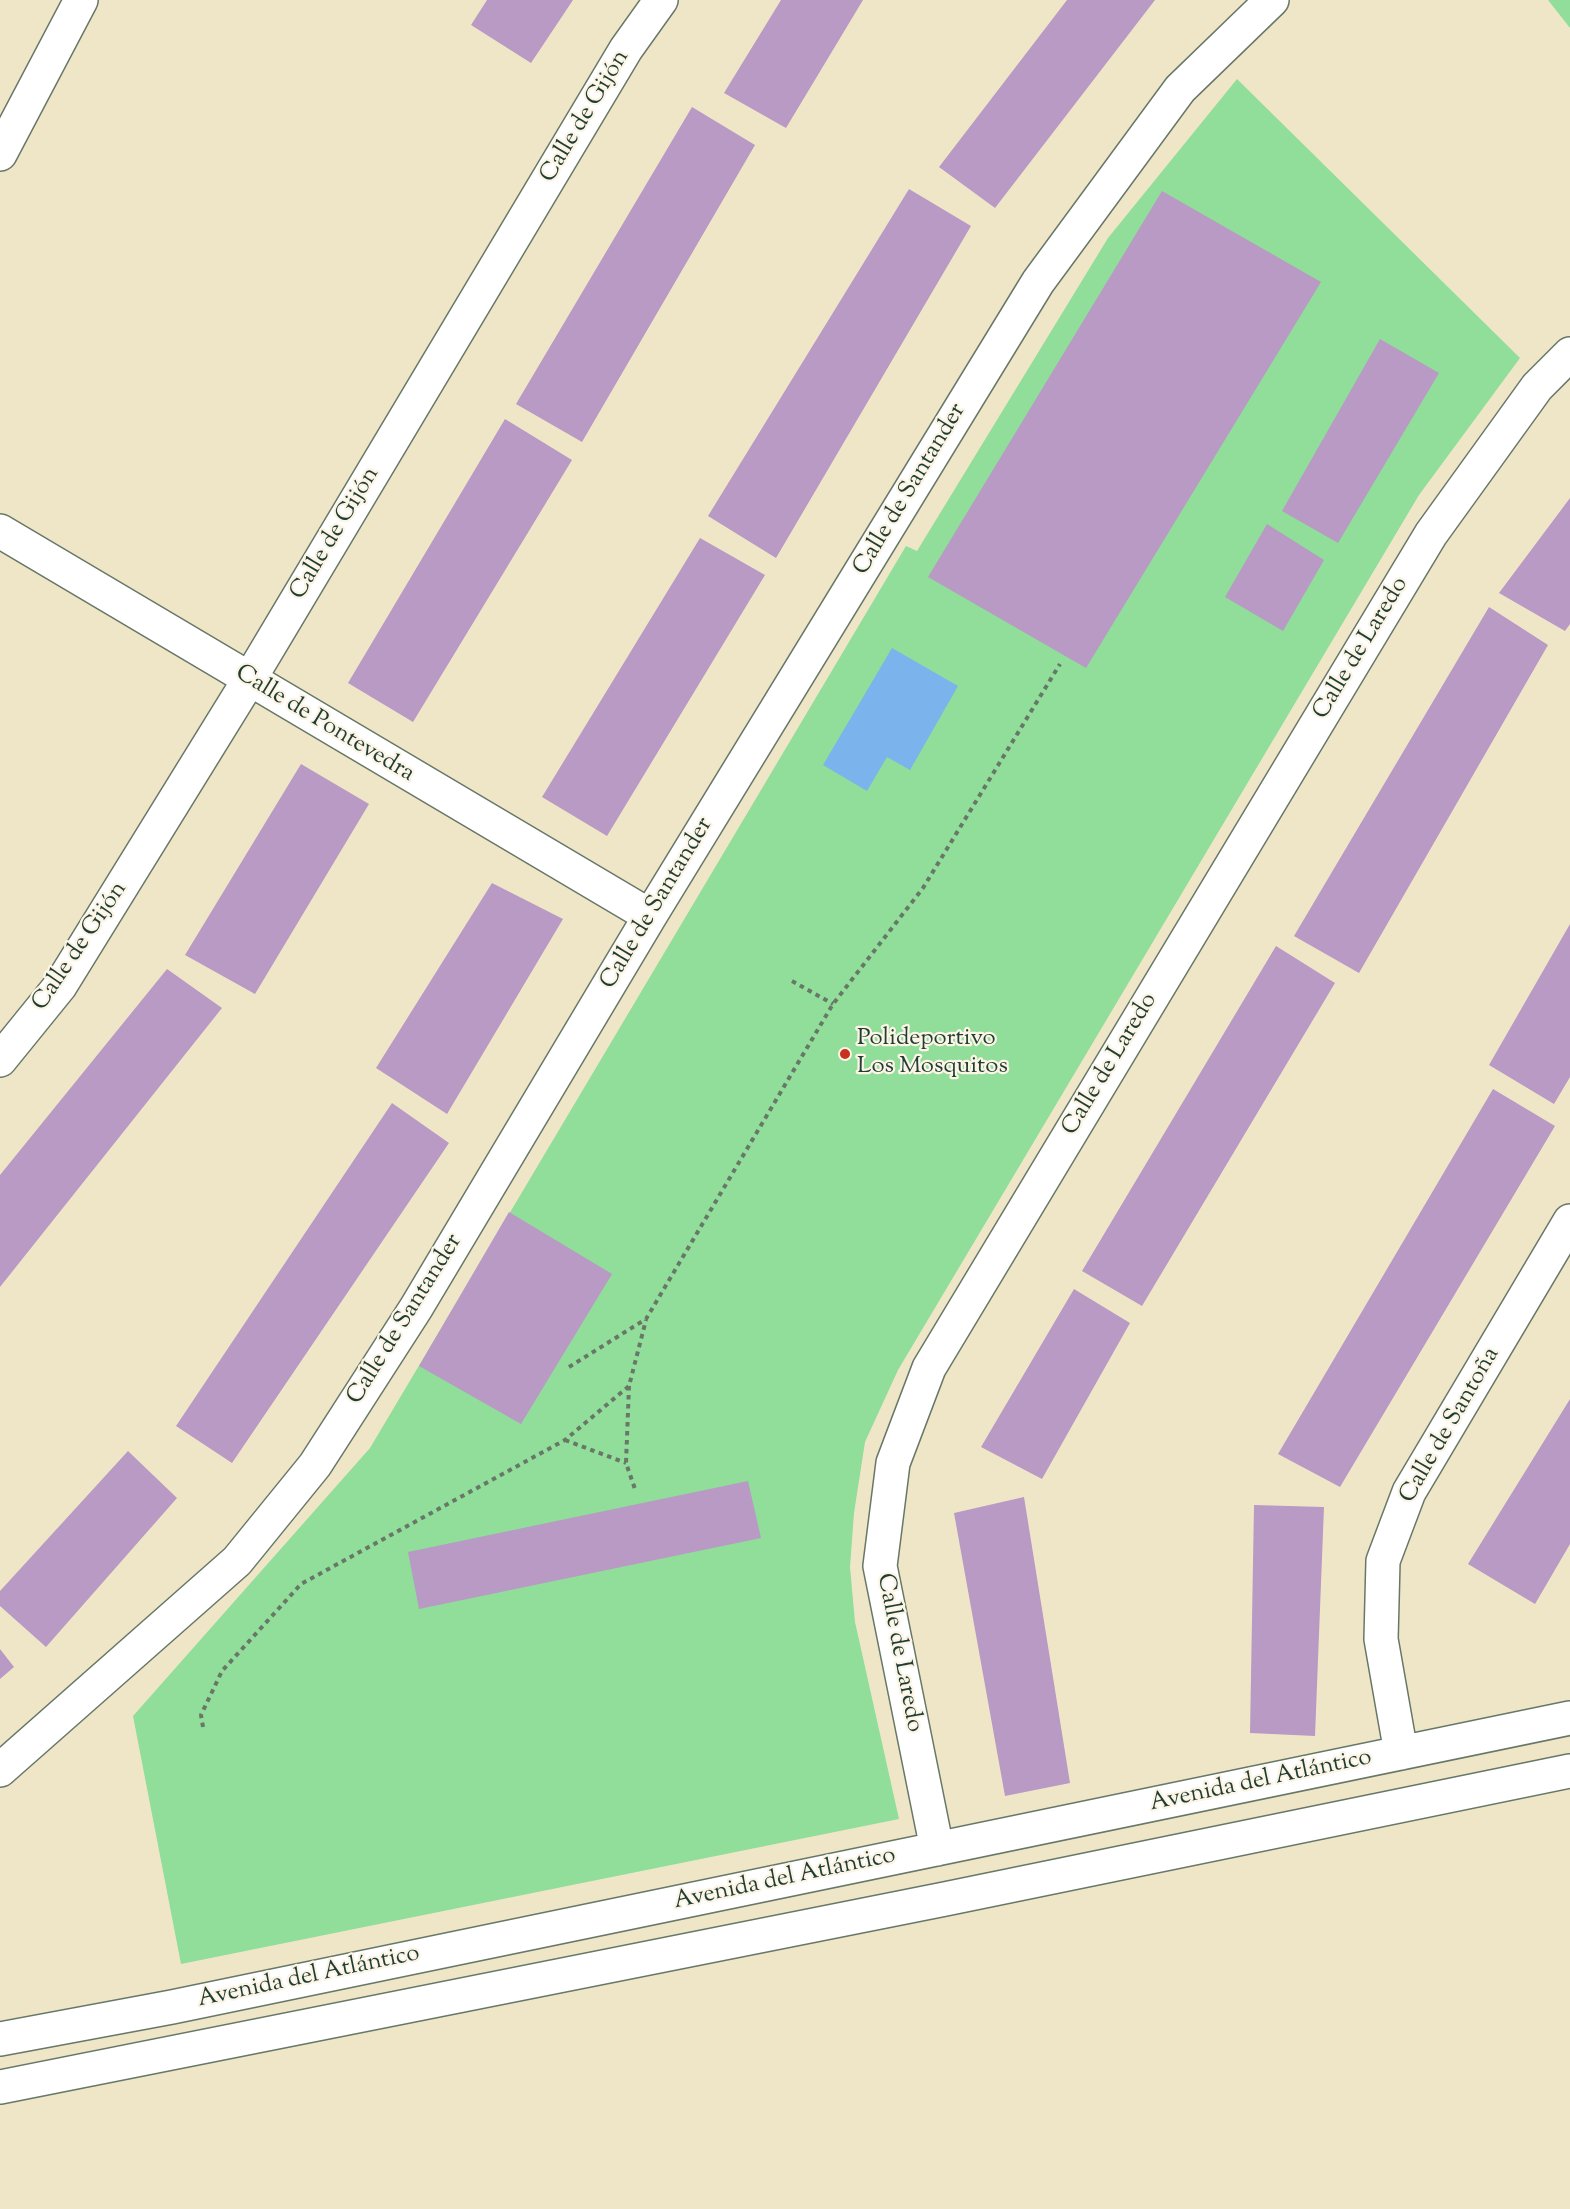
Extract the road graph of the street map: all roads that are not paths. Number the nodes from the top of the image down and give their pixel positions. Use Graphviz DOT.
graph roads {
  1 [pos="81,0"];
  2 [pos="661,0"];
  3 [pos="1272,0"];
  4 [pos="0,154"];
  5 [pos="1570,354"];
  6 [pos="0,531"];
  7 [pos="249,680"];
  8 [pos="650,916"];
  9 [pos="0,1060"];
  10 [pos="1570,1221"];
  11 [pos="1570,1718"];
  12 [pos="1401,1753"];
  13 [pos="0,1770"];
  14 [pos="1570,1771"];
  15 [pos="937,1849"];
  16 [pos="0,2039"];
  17 [pos="0,2087"];
  1 -- 4 [label="street"];
  2 -- 7 [label="street, Calle de Gijón"];
  3 -- 8 [label="street, Calle de Santander"];
  5 -- 15 [label="street, Calle de Laredo"];
  6 -- 7 [label="street, Calle de Pontevedra"];
  7 -- 8 [label="street, Calle de Pontevedra"];
  7 -- 9 [label="street, Calle de Gijón"];
  8 -- 13 [label="street, Calle de Santander"];
  10 -- 12 [label="street, Calle de Santoña"];
  11 -- 12 [label="street, Avenida del Atlántico"];
  12 -- 15 [label="street, Avenida del Atlántico"];
  14 -- 17 [label="street, Avenida del Atlántico"];
  15 -- 16 [label="street, Avenida del Atlántico"];
}
